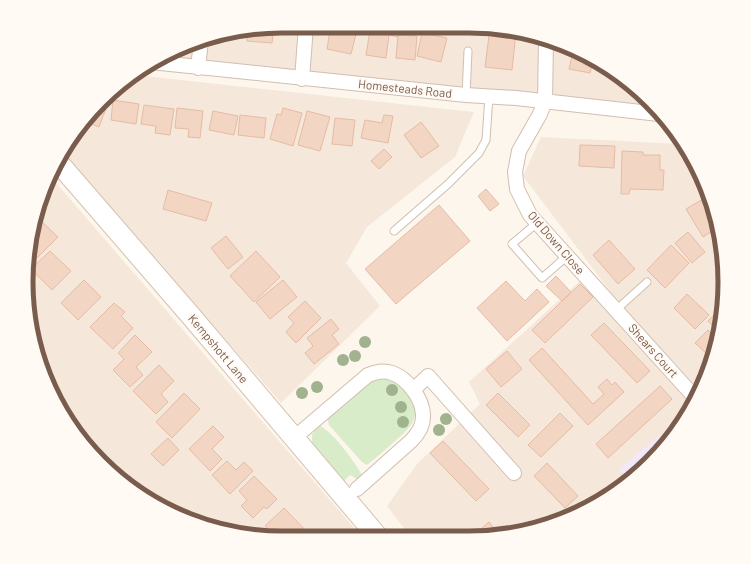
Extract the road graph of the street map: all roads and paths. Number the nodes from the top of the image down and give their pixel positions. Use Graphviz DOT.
graph roads {
  1 [pos="305,33"];
  2 [pos="546,45"];
  3 [pos="200,47"];
  4 [pos="468,51"];
  5 [pos="162,63"];
  6 [pos="198,68"];
  7 [pos="302,78"];
  8 [pos="466,95"];
  9 [pos="489,96"];
  10 [pos="545,102"];
  11 [pos="652,113"];
  12 [pos="61,167"];
  13 [pos="536,223"];
  14 [pos="394,231"];
  15 [pos="566,257"];
  16 [pos="647,282"];
  17 [pos="616,310"];
  18 [pos="412,390"];
  19 [pos="691,394"];
  20 [pos="294,438"];
  21 [pos="514,473"];
  22 [pos="357,489"];
  23 [pos="373,531"];
  1 -- 7 [label="street"];
  2 -- 10 [label="street"];
  3 -- 6 [label="street"];
  4 -- 8 [label="lane"];
  5 -- 6 [label="street, Homesteads Road"];
  6 -- 7 [label="street, Homesteads Road"];
  7 -- 8 [label="street, Homesteads Road"];
  8 -- 9 [label="street, Homesteads Road"];
  9 -- 10 [label="street, Homesteads Road"];
  9 -- 14 [label="lane"];
  10 -- 11 [label="street, Homesteads Road"];
  10 -- 13 [label="street, Old Down Close"];
  12 -- 20 [label="street, Kempshott Lane"];
  13 -- 15 [label="street, Old Down Close"];
  13 -- 15 [label="lane"];
  15 -- 17 [label="street, Old Down Close"];
  16 -- 17 [label="lane"];
  17 -- 19 [label="street, Shears Court"];
  18 -- 20 [label="street"];
  18 -- 21 [label="street"];
  18 -- 22 [label="street"];
  20 -- 23 [label="street, Kempshott Lane"];
}
